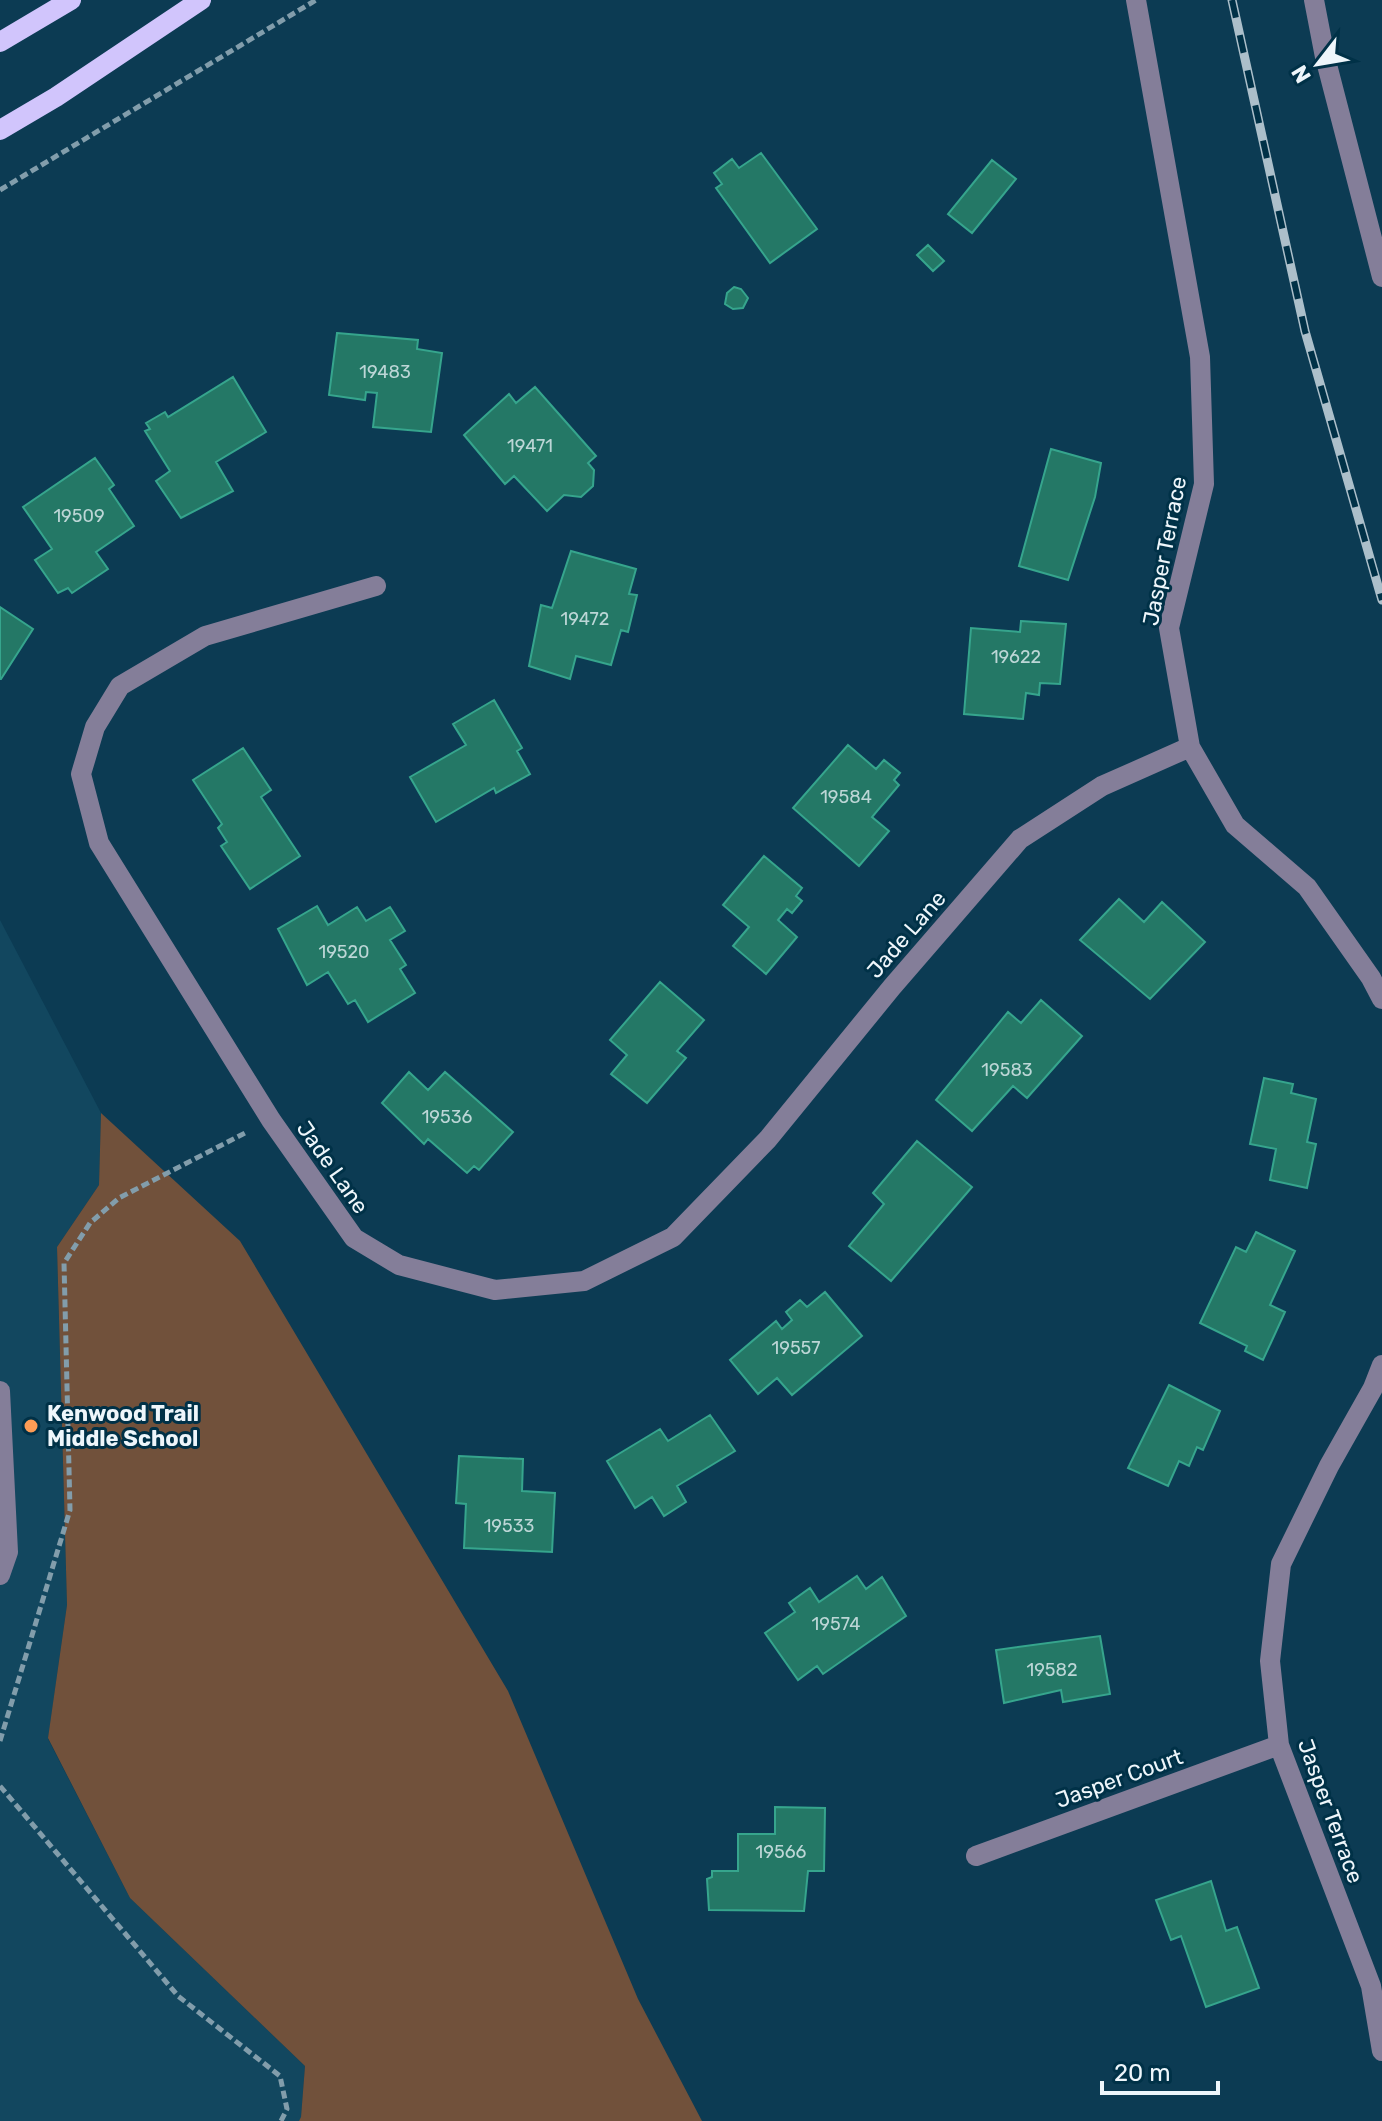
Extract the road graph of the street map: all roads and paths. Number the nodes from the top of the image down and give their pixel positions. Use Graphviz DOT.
graph roads {
  1 [pos="71,0"];
  2 [pos="201,0"];
  3 [pos="316,0"];
  4 [pos="1136,0"];
  5 [pos="1314,0"];
  6 [pos="0,42"];
  7 [pos="0,130"];
  8 [pos="0,190"];
  9 [pos="1382,277"];
  10 [pos="376,586"];
  11 [pos="1190,747"];
  12 [pos="1382,999"];
  13 [pos="271,1120"];
  14 [pos="1382,1365"];
  15 [pos="0,1391"];
  16 [pos="0,1575"];
  17 [pos="0,1741"];
  18 [pos="1279,1745"];
  19 [pos="0,1786"];
  20 [pos="976,1856"];
  21 [pos="1382,2051"];
  22 [pos="281,2121"];
  1 -- 6 [label="main road"];
  2 -- 7 [label="main road"];
  3 -- 8 [label="path"];
  4 -- 11 [label="street, Jasper Terrace"];
  5 -- 9 [label="street"];
  10 -- 13 [label="street, Jade Lane"];
  11 -- 12 [label="street, Jasper Terrace"];
  11 -- 13 [label="street, Jade Lane"];
  13 -- 17 [label="path"];
  14 -- 18 [label="street, Jasper Terrace"];
  15 -- 16 [label="street"];
  18 -- 20 [label="street, Jasper Court"];
  18 -- 21 [label="street, Jasper Terrace"];
  19 -- 22 [label="path"];
}
